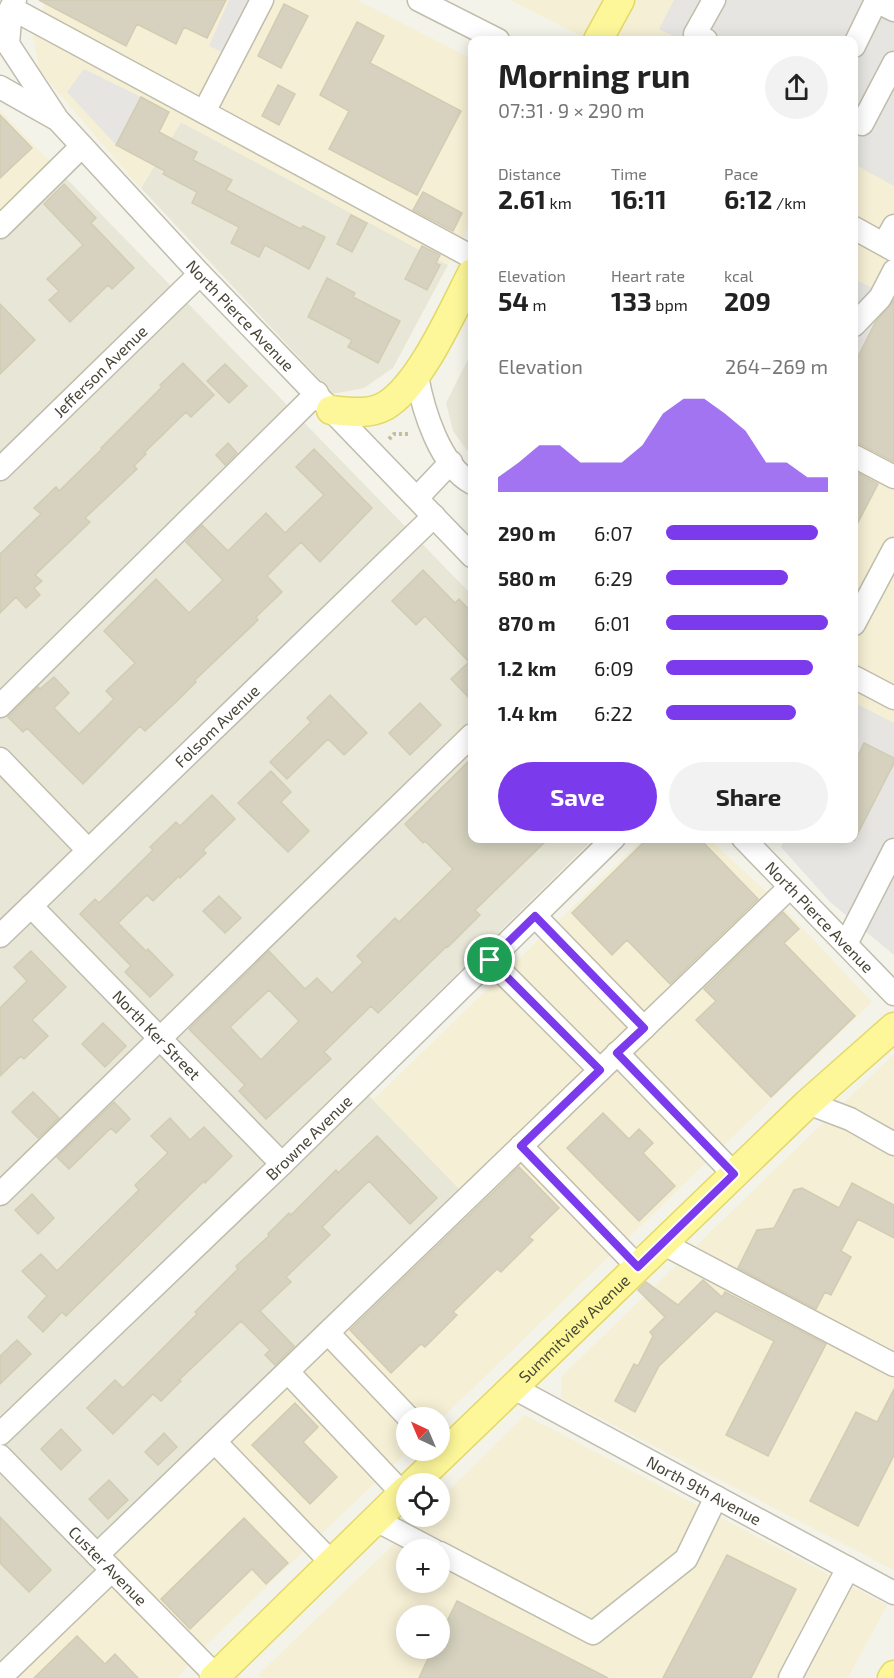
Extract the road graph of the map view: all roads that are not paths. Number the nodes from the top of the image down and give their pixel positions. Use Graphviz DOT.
graph roads {
  1 [pos="262,0"];
  2 [pos="420,0"];
  3 [pos="620,0"];
  4 [pos="714,0"];
  5 [pos="880,3"];
  6 [pos="13,4"];
  7 [pos="490,36"];
  8 [pos="600,36"];
  9 [pos="699,36"];
  10 [pos="858,39"];
  11 [pos="894,63"];
  12 [pos="0,87"];
  13 [pos="204,112"];
  14 [pos="58,120"];
  15 [pos="858,122"];
  16 [pos="82,146"];
  17 [pos="0,226"];
  18 [pos="858,229"];
  19 [pos="891,240"];
  20 [pos="468,255"];
  21 [pos="894,271"];
  22 [pos="200,274"];
  23 [pos="468,280"];
  24 [pos="858,321"];
  25 [pos="417,376"];
  26 [pos="324,401"];
  27 [pos="858,458"];
  28 [pos="451,462"];
  29 [pos="0,469"];
  30 [pos="894,477"];
  31 [pos="468,481"];
  32 [pos="417,498"];
  33 [pos="434,516"];
  34 [pos="894,549"];
  35 [pos="468,552"];
  36 [pos="858,616"];
  37 [pos="858,679"];
  38 [pos="894,698"];
  39 [pos="0,706"];
  40 [pos="468,739"];
  41 [pos="0,759"];
  42 [pos="609,843"];
  43 [pos="753,843"];
  44 [pos="88,850"];
  45 [pos="894,850"];
  46 [pos="790,887"];
  47 [pos="31,906"];
  48 [pos="535,916"];
  49 [pos="0,936"];
  50 [pos="846,945"];
  51 [pos="490,960"];
  52 [pos="894,994"];
  53 [pos="644,1028"];
  54 [pos="894,1028"];
  55 [pos="160,1038"];
  56 [pos="617,1053"];
  57 [pos="600,1070"];
  58 [pos="808,1103"];
  59 [pos="894,1144"];
  60 [pos="521,1146"];
  61 [pos="282,1164"];
  62 [pos="734,1174"];
  63 [pos="0,1194"];
  64 [pos="662,1243"];
  65 [pos="638,1267"];
  66 [pos="328,1333"];
  67 [pos="894,1365"];
  68 [pos="288,1371"];
  69 [pos="512,1387"];
  70 [pos="399,1407"];
  71 [pos="0,1434"];
  72 [pos="215,1442"];
  73 [pos="450,1445"];
  74 [pos="0,1456"];
  75 [pos="434,1461"];
  76 [pos="423,1473"];
  77 [pos="396,1477"];
  78 [pos="716,1497"];
  79 [pos="396,1501"];
  80 [pos="376,1520"];
  81 [pos="412,1539"];
  82 [pos="450,1558"];
  83 [pos="105,1563"];
  84 [pos="332,1563"];
  85 [pos="848,1568"];
  86 [pos="894,1593"];
  87 [pos="0,1678"];
  88 [pos="216,1678"];
  89 [pos="790,1678"];
  1 -- 13 [label="street"];
  2 -- 7 [label="street"];
  3 -- 8 [label="main road"];
  4 -- 9 [label="street"];
  5 -- 10 [label="street"];
  6 -- 13 [label="street"];
  6 -- 14 [label="street"];
  11 -- 15 [label="street"];
  12 -- 14 [label="street, North Pierce Avenue"];
  13 -- 20 [label="street"];
  14 -- 16 [label="street, North Pierce Avenue"];
  16 -- 17 [label="street"];
  16 -- 22 [label="street, North Pierce Avenue"];
  18 -- 19 [label="street"];
  21 -- 24 [label="street"];
  22 -- 26 [label="street, North Pierce Avenue"];
  22 -- 29 [label="street, Jefferson Avenue"];
  23 -- 25 [label="main road"];
  25 -- 26 [label="main road"];
  25 -- 28 [label="street"];
  26 -- 32 [label="street, North Pierce Avenue"];
  26 -- 39 [label="street"];
  27 -- 30 [label="street"];
  28 -- 31 [label="street"];
  28 -- 32 [label="street"];
  32 -- 33 [label="street, North Pierce Avenue"];
  33 -- 35 [label="street, North Pierce Avenue"];
  33 -- 44 [label="street, Folsom Avenue"];
  34 -- 36 [label="street"];
  37 -- 38 [label="street"];
  40 -- 55 [label="street"];
  41 -- 44 [label="street"];
  42 -- 48 [label="street, Browne Avenue"];
  43 -- 46 [label="street, North Pierce Avenue"];
  44 -- 47 [label="street, Folsom Avenue"];
  45 -- 50 [label="street"];
  46 -- 50 [label="street, North Pierce Avenue"];
  46 -- 53 [label="street"];
  47 -- 49 [label="street, Folsom Avenue"];
  47 -- 55 [label="street, North Ker Street"];
  48 -- 51 [label="street, Browne Avenue"];
  48 -- 53 [label="street"];
  50 -- 52 [label="street, North Pierce Avenue"];
  51 -- 57 [label="street"];
  51 -- 61 [label="street, Browne Avenue"];
  53 -- 56 [label="street"];
  54 -- 58 [label="main road, Summitview Avenue"];
  55 -- 61 [label="street, North Ker Street"];
  55 -- 63 [label="street"];
  56 -- 57 [label="street"];
  56 -- 62 [label="street"];
  57 -- 60 [label="street"];
  58 -- 59 [label="street"];
  58 -- 62 [label="main road, Summitview Avenue"];
  60 -- 65 [label="street"];
  60 -- 66 [label="street"];
  61 -- 71 [label="street, Browne Avenue"];
  62 -- 64 [label="main road, Summitview Avenue"];
  64 -- 65 [label="main road, Summitview Avenue"];
  64 -- 67 [label="street"];
  65 -- 69 [label="main road, Summitview Avenue"];
  66 -- 68 [label="street"];
  66 -- 70 [label="street"];
  68 -- 72 [label="street"];
  68 -- 77 [label="street"];
  69 -- 73 [label="main road, Summitview Avenue"];
  69 -- 78 [label="street, North 9th Avenue"];
  72 -- 83 [label="street"];
  72 -- 84 [label="street"];
  74 -- 83 [label="street, Custer Avenue"];
  75 -- 76 [label="main road, Summitview Avenue"];
  78 -- 82 [label="street"];
  78 -- 85 [label="street, North 9th Avenue"];
  79 -- 80 [label="main road, Summitview Avenue"];
  80 -- 81 [label="street"];
  80 -- 84 [label="main road, Summitview Avenue"];
  83 -- 87 [label="street"];
  83 -- 88 [label="street, Custer Avenue"];
  84 -- 88 [label="main road, Summitview Avenue"];
  85 -- 86 [label="street, North 9th Avenue"];
  85 -- 89 [label="street"];
}
